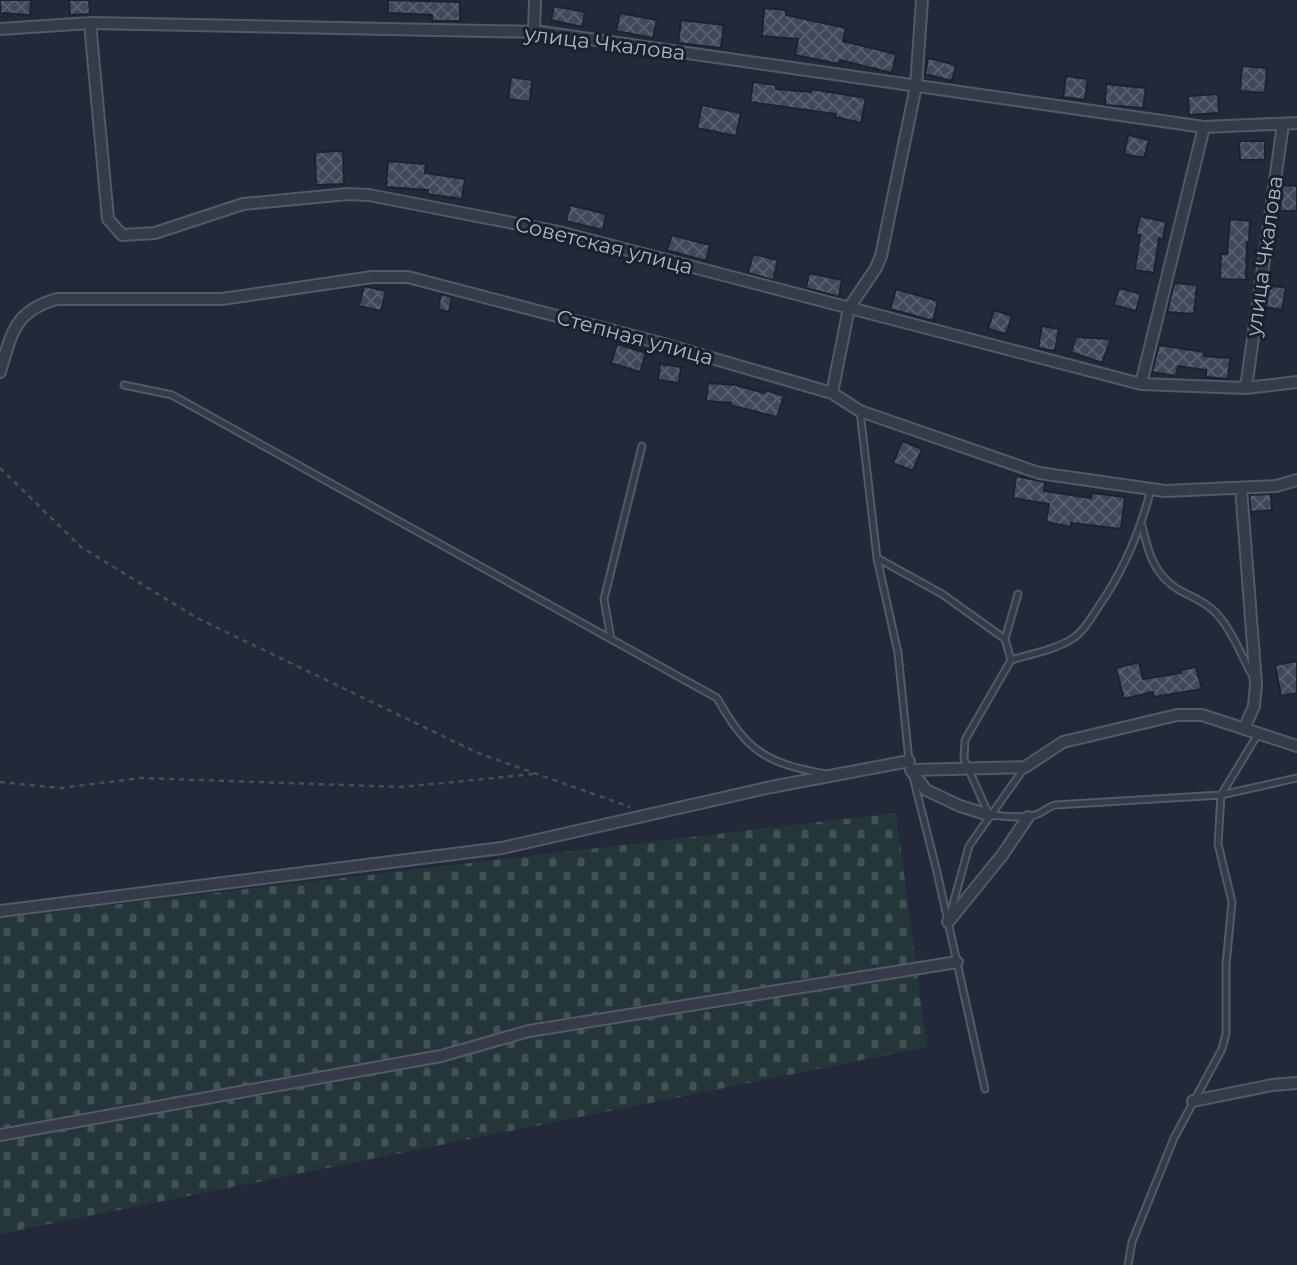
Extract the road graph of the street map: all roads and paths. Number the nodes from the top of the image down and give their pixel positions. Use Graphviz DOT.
graph roads {
  1 [pos="535,0"];
  2 [pos="922,0"];
  3 [pos="90,23"];
  4 [pos="0,30"];
  5 [pos="534,32"];
  6 [pos="916,86"];
  7 [pos="1297,123"];
  8 [pos="1283,124"];
  9 [pos="1205,127"];
  10 [pos="849,307"];
  11 [pos="0,372"];
  12 [pos="1297,382"];
  13 [pos="1141,384"];
  14 [pos="124,385"];
  15 [pos="1246,388"];
  16 [pos="832,393"];
  17 [pos="860,411"];
  18 [pos="642,446"];
  19 [pos="0,468"];
  20 [pos="1297,480"];
  21 [pos="1241,488"];
  22 [pos="1151,489"];
  23 [pos="1142,526"];
  24 [pos="877,558"];
  25 [pos="1018,594"];
  26 [pos="611,639"];
  27 [pos="1005,639"];
  28 [pos="1011,660"];
  29 [pos="1256,684"];
  30 [pos="1244,729"];
  31 [pos="1258,734"];
  32 [pos="1297,746"];
  33 [pos="910,765"];
  34 [pos="967,767"];
  35 [pos="1025,767"];
  36 [pos="536,774"];
  37 [pos="833,775"];
  38 [pos="1297,778"];
  39 [pos="0,782"];
  40 [pos="1222,795"];
  41 [pos="650,814"];
  42 [pos="989,815"];
  43 [pos="1028,817"];
  44 [pos="0,911"];
  45 [pos="948,922"];
  46 [pos="957,962"];
  47 [pos="1297,1083"];
  48 [pos="985,1089"];
  49 [pos="1193,1101"];
  50 [pos="0,1135"];
  51 [pos="1128,1265"];
  1 -- 5 [label="street"];
  2 -- 6 [label="street"];
  3 -- 4 [label="street, улица Чкалова"];
  3 -- 5 [label="street, улица Чкалова"];
  3 -- 10 [label="street, Советская улица"];
  5 -- 6 [label="street, улица Чкалова"];
  6 -- 9 [label="street, улица Чкалова"];
  6 -- 10 [label="street"];
  7 -- 8 [label="street, улица Чкалова"];
  8 -- 9 [label="street, улица Чкалова"];
  8 -- 15 [label="street, улица Чкалова"];
  9 -- 13 [label="street"];
  10 -- 13 [label="street, Советская улица"];
  10 -- 16 [label="street"];
  11 -- 16 [label="street, Степная улица"];
  12 -- 15 [label="street, Советская улица"];
  13 -- 15 [label="street, Советская улица"];
  14 -- 26 [label="lane"];
  16 -- 17 [label="street, Степная улица"];
  17 -- 22 [label="street, Степная улица"];
  17 -- 24 [label="lane"];
  18 -- 26 [label="lane"];
  19 -- 36 [label="path"];
  20 -- 21 [label="street, Степная улица"];
  21 -- 22 [label="street, Степная улица"];
  21 -- 29 [label="street"];
  22 -- 23 [label="lane"];
  23 -- 28 [label="lane"];
  23 -- 29 [label="lane"];
  24 -- 27 [label="lane"];
  24 -- 33 [label="lane"];
  25 -- 27 [label="lane"];
  26 -- 37 [label="lane"];
  27 -- 28 [label="lane"];
  28 -- 34 [label="lane"];
  29 -- 30 [label="street"];
  30 -- 31 [label="street"];
  30 -- 35 [label="street"];
  31 -- 32 [label="street"];
  31 -- 40 [label="lane"];
  33 -- 34 [label="street"];
  33 -- 37 [label="street"];
  33 -- 42 [label="street"];
  33 -- 45 [label="lane"];
  34 -- 35 [label="street"];
  34 -- 42 [label="lane"];
  35 -- 42 [label="lane"];
  36 -- 39 [label="path"];
  36 -- 41 [label="path"];
  37 -- 41 [label="street"];
  38 -- 40 [label="lane"];
  40 -- 43 [label="lane"];
  40 -- 49 [label="lane"];
  41 -- 44 [label="street"];
  42 -- 43 [label="lane"];
  42 -- 45 [label="lane"];
  43 -- 45 [label="street"];
  45 -- 46 [label="lane"];
  46 -- 48 [label="lane"];
  46 -- 50 [label="street"];
  47 -- 49 [label="street"];
  49 -- 51 [label="lane"];
}
